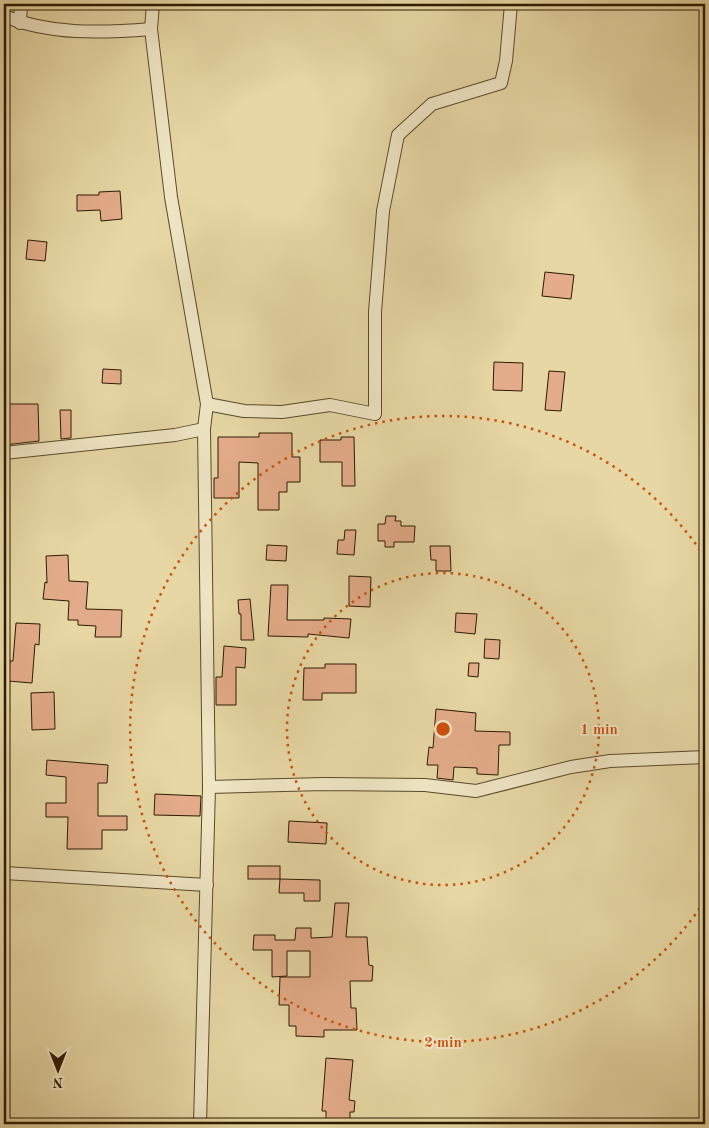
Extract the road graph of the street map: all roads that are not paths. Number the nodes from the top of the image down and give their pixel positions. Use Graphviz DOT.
graph roads {
  1 [pos="21,4"];
  2 [pos="153,4"];
  3 [pos="511,4"];
  4 [pos="4,16"];
  5 [pos="20,23"];
  6 [pos="151,29"];
  7 [pos="207,404"];
  8 [pos="204,429"];
  9 [pos="4,453"];
  10 [pos="705,757"];
  11 [pos="209,787"];
  12 [pos="4,873"];
  13 [pos="206,886"];
  14 [pos="200,1124"];
  1 -- 5 [label="street"];
  2 -- 6 [label="street"];
  3 -- 7 [label="street"];
  4 -- 5 [label="street"];
  5 -- 6 [label="street"];
  6 -- 7 [label="street"];
  7 -- 8 [label="street"];
  8 -- 9 [label="street"];
  8 -- 11 [label="street"];
  10 -- 11 [label="street"];
  11 -- 13 [label="street"];
  12 -- 13 [label="street"];
  13 -- 14 [label="street"];
}
